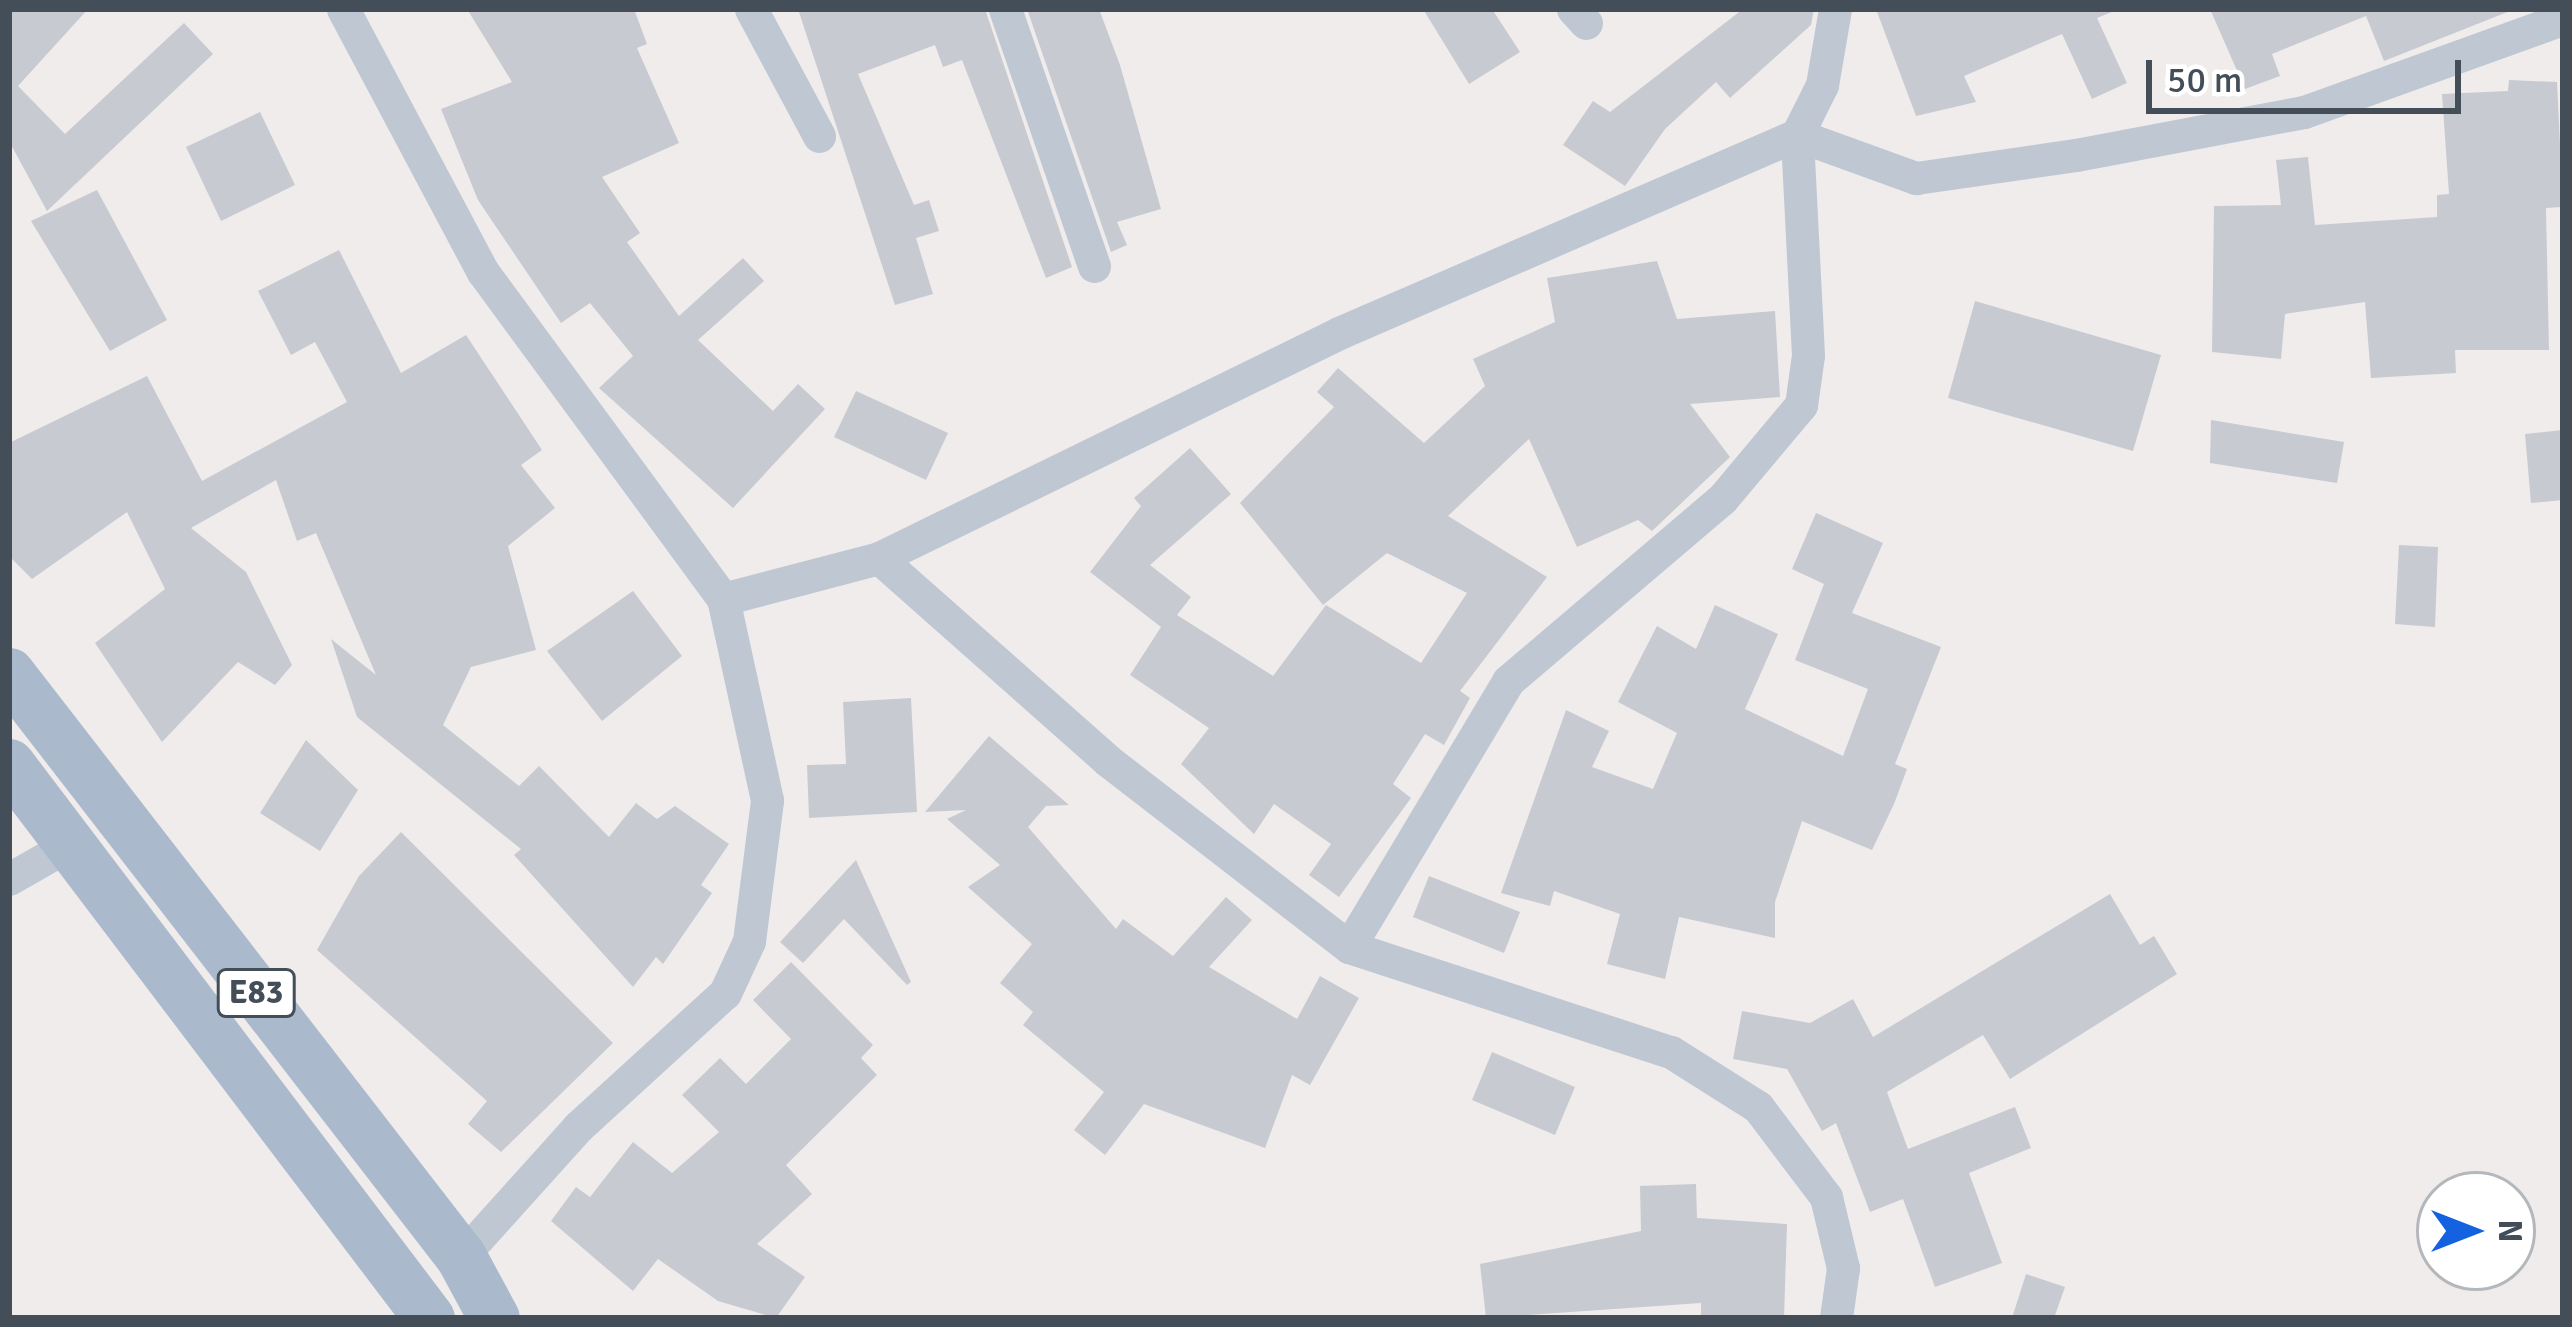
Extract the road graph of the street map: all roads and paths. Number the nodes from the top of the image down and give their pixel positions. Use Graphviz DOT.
graph roads {
  1 [pos="343,9"];
  2 [pos="751,9"];
  3 [pos="1005,9"];
  4 [pos="1835,9"];
  5 [pos="2563,19"];
  6 [pos="1796,135"];
  7 [pos="819,136"];
  8 [pos="1094,266"];
  9 [pos="879,558"];
  10 [pos="723,599"];
  11 [pos="9,673"];
  12 [pos="9,764"];
  13 [pos="70,844"];
  14 [pos="9,879"];
  15 [pos="1349,946"];
  16 [pos="461,1257"];
  17 [pos="429,1318"];
  18 [pos="494,1318"];
  19 [pos="1836,1318"];
  1 -- 10 [label="street"];
  2 -- 7 [label="street"];
  3 -- 8 [label="street"];
  4 -- 6 [label="street"];
  5 -- 6 [label="street"];
  6 -- 9 [label="street"];
  6 -- 15 [label="street"];
  9 -- 10 [label="street"];
  9 -- 15 [label="street"];
  10 -- 16 [label="street"];
  11 -- 16 [label="main road, E83"];
  12 -- 13 [label="main road, E83"];
  13 -- 14 [label="street"];
  13 -- 17 [label="main road, E83"];
  15 -- 19 [label="street"];
  16 -- 18 [label="main road, E83"];
}
